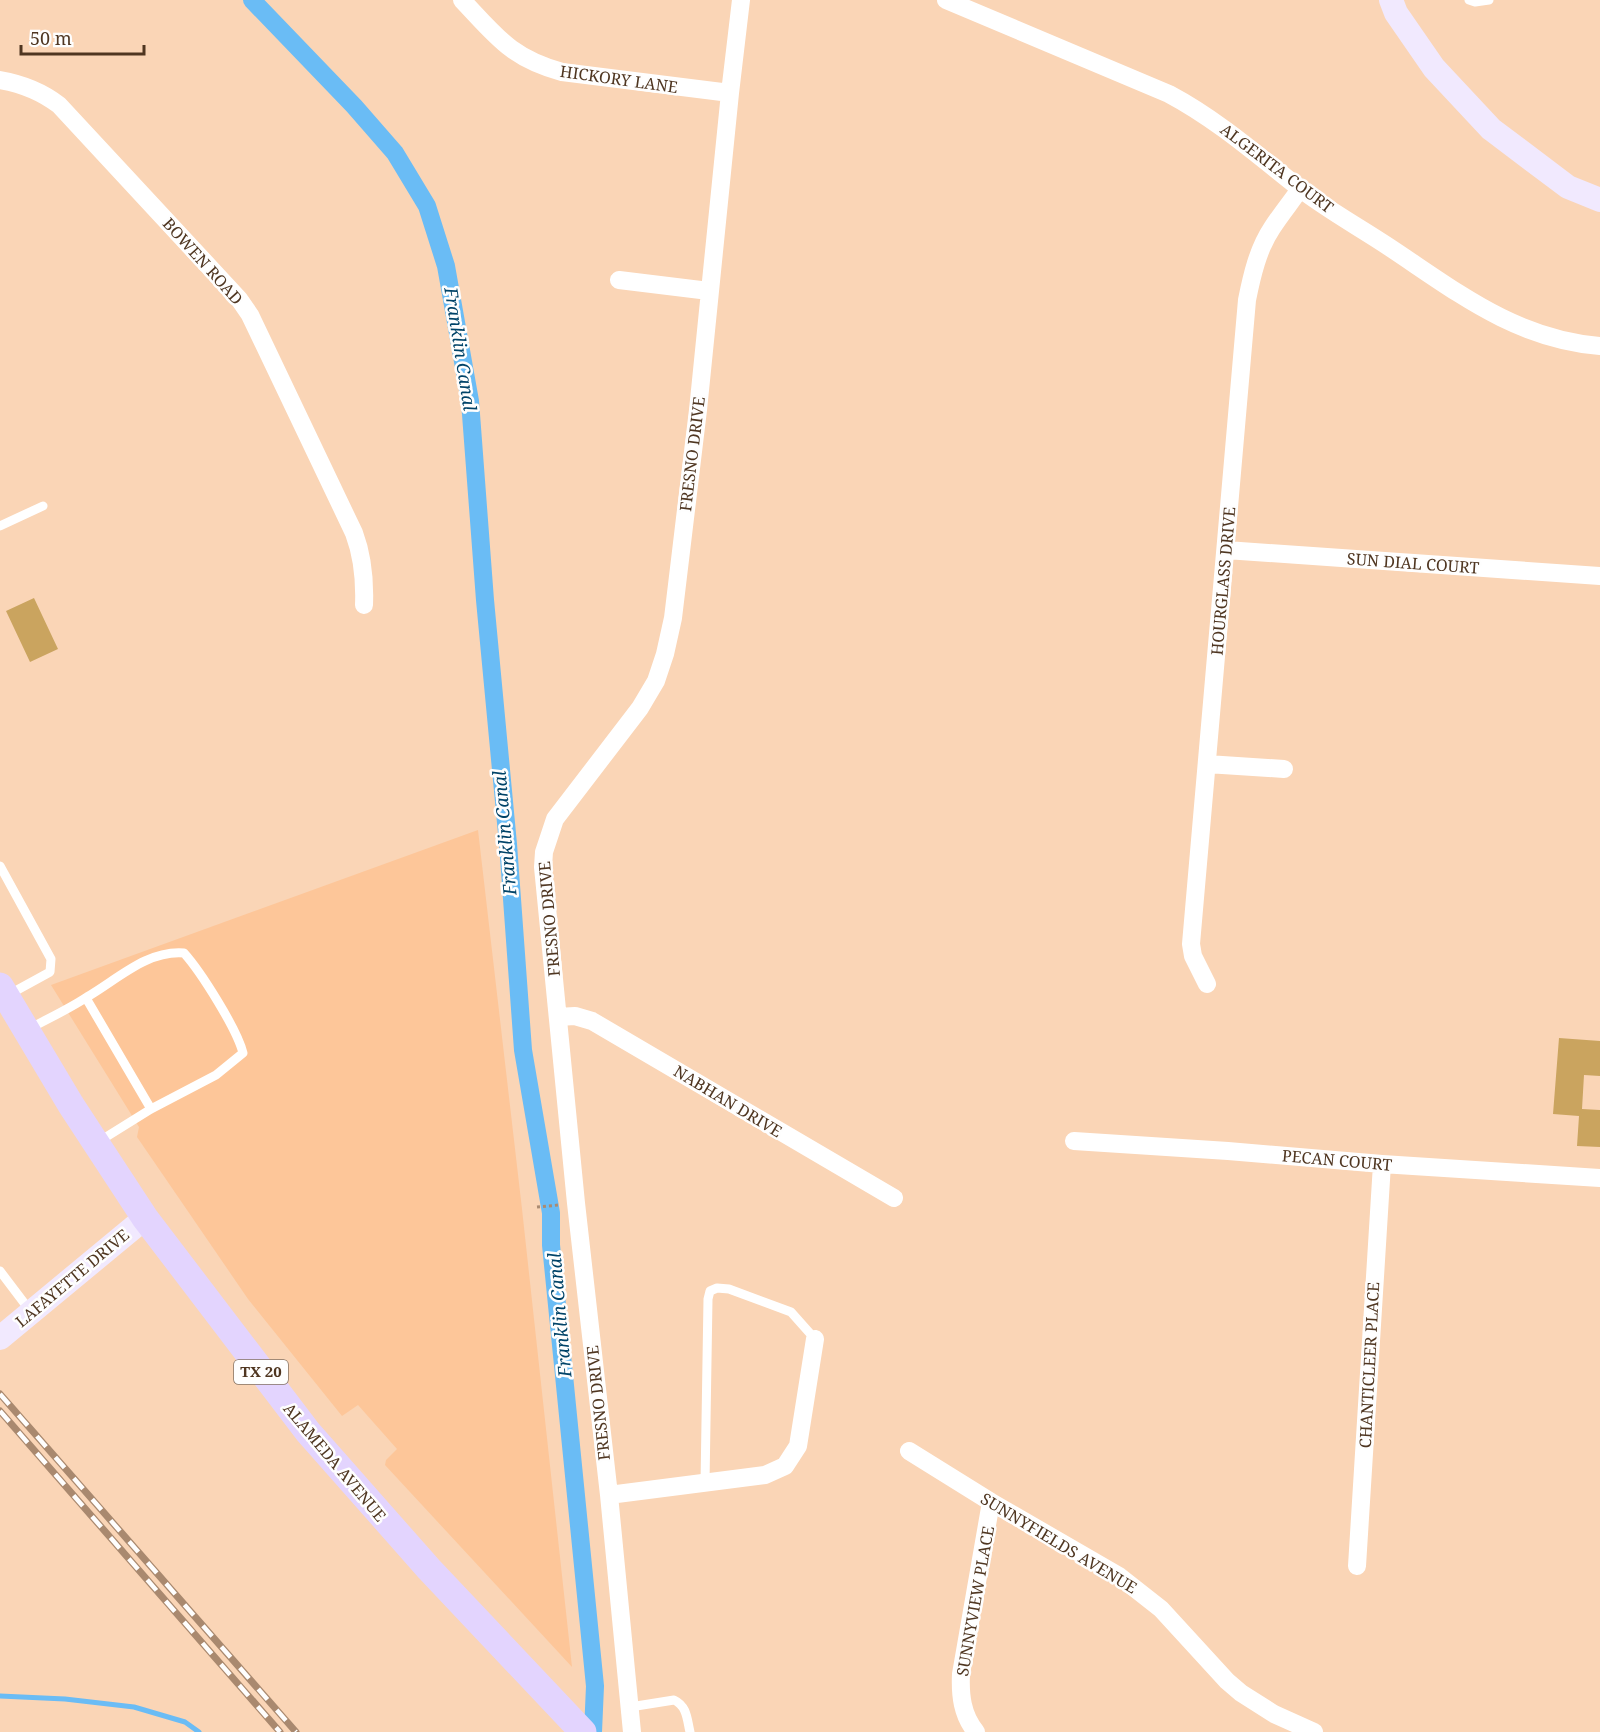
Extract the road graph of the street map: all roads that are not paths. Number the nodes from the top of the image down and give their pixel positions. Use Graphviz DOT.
graph roads {
  1 [pos="462,0"];
  2 [pos="741,0"];
  3 [pos="946,0"];
  4 [pos="1391,0"];
  5 [pos="1469,0"];
  6 [pos="1489,0"];
  7 [pos="0,80"];
  8 [pos="730,93"];
  9 [pos="1300,189"];
  10 [pos="1600,200"];
  11 [pos="619,280"];
  12 [pos="709,291"];
  13 [pos="1600,346"];
  14 [pos="43,506"];
  15 [pos="0,526"];
  16 [pos="1226,550"];
  17 [pos="1600,576"];
  18 [pos="364,605"];
  19 [pos="1207,764"];
  20 [pos="1284,769"];
  21 [pos="0,866"];
  22 [pos="1208,984"];
  23 [pos="3,991"];
  24 [pos="86,998"];
  25 [pos="558,1017"];
  26 [pos="27,1030"];
  27 [pos="151,1108"];
  28 [pos="1074,1142"];
  29 [pos="96,1143"];
  30 [pos="1382,1164"];
  31 [pos="1600,1178"];
  32 [pos="894,1198"];
  33 [pos="145,1218"];
  34 [pos="0,1271"];
  35 [pos="31,1312"];
  36 [pos="0,1338"];
  37 [pos="815,1339"];
  38 [pos="909,1451"];
  39 [pos="705,1483"];
  40 [pos="609,1495"];
  41 [pos="991,1502"];
  42 [pos="1357,1566"];
  43 [pos="630,1707"];
  44 [pos="577,1726"];
  45 [pos="632,1732"];
  46 [pos="690,1732"];
  47 [pos="976,1732"];
  48 [pos="1314,1732"];
  1 -- 8 [label="street, HICKORY LANE"];
  2 -- 8 [label="street, FRESNO DRIVE"];
  3 -- 9 [label="street, ALGERITA COURT"];
  4 -- 10 [label="street"];
  5 -- 6 [label="lane"];
  7 -- 18 [label="street, BOWEN ROAD"];
  8 -- 12 [label="street, FRESNO DRIVE"];
  9 -- 13 [label="street, ALGERITA COURT"];
  9 -- 16 [label="street, HOURGLASS DRIVE"];
  11 -- 12 [label="street"];
  12 -- 25 [label="street, FRESNO DRIVE"];
  14 -- 15 [label="lane"];
  16 -- 17 [label="street, SUN DIAL COURT"];
  16 -- 19 [label="street, HOURGLASS DRIVE"];
  19 -- 20 [label="street"];
  19 -- 22 [label="street, HOURGLASS DRIVE"];
  21 -- 23 [label="lane"];
  23 -- 26 [label="main road, ALAMEDA AVENUE / TX 20"];
  24 -- 26 [label="lane"];
  24 -- 27 [label="lane"];
  24 -- 27 [label="lane"];
  25 -- 32 [label="street, NABHAN DRIVE"];
  25 -- 40 [label="street, FRESNO DRIVE"];
  26 -- 29 [label="main road, ALAMEDA AVENUE / TX 20"];
  27 -- 29 [label="lane"];
  28 -- 30 [label="street, PECAN COURT"];
  29 -- 33 [label="main road, ALAMEDA AVENUE / TX 20"];
  30 -- 31 [label="street, PECAN COURT"];
  30 -- 42 [label="street, CHANTICLEER PLACE"];
  33 -- 35 [label="street, LAFAYETTE DRIVE"];
  33 -- 44 [label="main road, ALAMEDA AVENUE / TX 20"];
  34 -- 35 [label="lane"];
  35 -- 36 [label="street, LAFAYETTE DRIVE"];
  37 -- 39 [label="street"];
  37 -- 39 [label="lane"];
  38 -- 41 [label="street, SUNNYFIELDS AVENUE"];
  39 -- 40 [label="street"];
  40 -- 43 [label="street, FRESNO DRIVE"];
  41 -- 47 [label="street, SUNNYVIEW PLACE"];
  41 -- 48 [label="street, SUNNYFIELDS AVENUE"];
  43 -- 45 [label="street, FRESNO DRIVE"];
  43 -- 46 [label="lane"];
}
